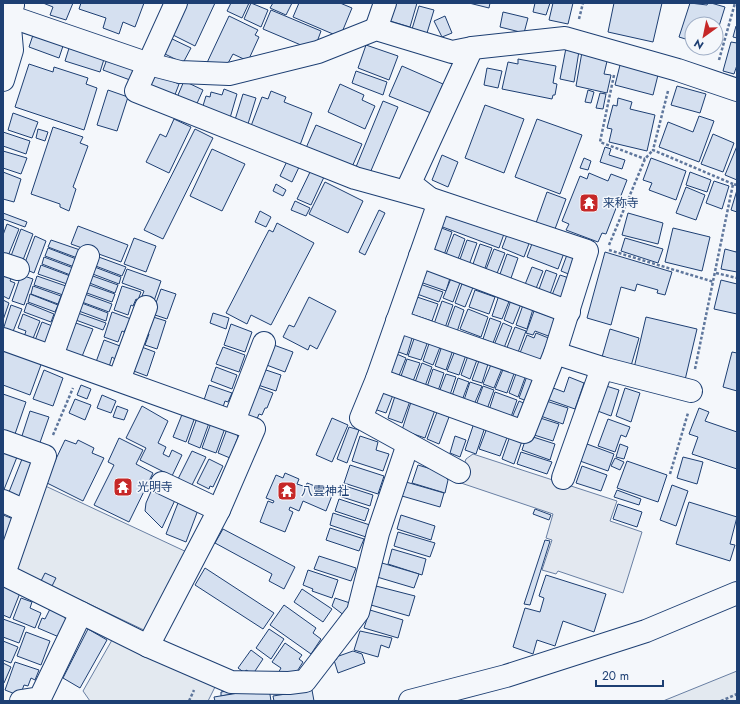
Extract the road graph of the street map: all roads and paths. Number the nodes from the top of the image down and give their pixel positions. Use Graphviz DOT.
graph roads {
  1 [pos="176,3"];
  2 [pos="385,3"];
  3 [pos="735,3"];
  4 [pos="8,11"];
  5 [pos="376,29"];
  6 [pos="472,48"];
  7 [pos="619,54"];
  8 [pos="148,64"];
  9 [pos="673,69"];
  10 [pos="3,80"];
  11 [pos="712,81"];
  12 [pos="737,90"];
  13 [pos="653,150"];
  14 [pos="645,158"];
  15 [pos="733,184"];
  16 [pos="737,185"];
  17 [pos="431,199"];
  18 [pos="88,256"];
  19 [pos="420,256"];
  20 [pos="716,273"];
  21 [pos="737,278"];
  22 [pos="714,282"];
  23 [pos="146,307"];
  24 [pos="569,312"];
  25 [pos="397,321"];
  26 [pos="3,339"];
  27 [pos="264,343"];
  28 [pos="555,353"];
  29 [pos="52,356"];
  30 [pos="82,367"];
  31 [pos="602,368"];
  32 [pos="546,373"];
  33 [pos="377,379"];
  34 [pos="119,380"];
  35 [pos="691,391"];
  36 [pos="234,421"];
  37 [pos="3,441"];
  38 [pos="408,444"];
  39 [pos="45,456"];
  40 [pos="459,472"];
  41 [pos="670,474"];
  42 [pos="563,478"];
  43 [pos="162,483"];
  44 [pos="3,501"];
  45 [pos="219,510"];
  46 [pos="25,511"];
  47 [pos="3,574"];
  48 [pos="737,593"];
  49 [pos="81,613"];
  50 [pos="148,646"];
  51 [pos="737,694"];
  52 [pos="21,701"];
  53 [pos="410,701"];
  54 [pos="721,701"];
  1 -- 8 [label="street"];
  2 -- 5 [label="street"];
  3 -- 11 [label="path"];
  4 -- 8 [label="street"];
  4 -- 10 [label="street"];
  5 -- 6 [label="street"];
  5 -- 8 [label="street"];
  6 -- 7 [label="street"];
  6 -- 17 [label="street"];
  7 -- 9 [label="street"];
  7 -- 14 [label="path"];
  8 -- 17 [label="street"];
  9 -- 11 [label="street"];
  9 -- 13 [label="path"];
  11 -- 12 [label="street"];
  13 -- 14 [label="path"];
  13 -- 15 [label="path"];
  14 -- 22 [label="path"];
  15 -- 16 [label="path"];
  15 -- 20 [label="path"];
  17 -- 19 [label="street"];
  17 -- 24 [label="street"];
  18 -- 29 [label="street"];
  19 -- 24 [label="street"];
  19 -- 25 [label="street"];
  20 -- 21 [label="path"];
  20 -- 22 [label="path"];
  22 -- 35 [label="path"];
  23 -- 34 [label="street"];
  24 -- 28 [label="street"];
  25 -- 32 [label="street"];
  25 -- 33 [label="street"];
  26 -- 29 [label="street"];
  27 -- 36 [label="street"];
  28 -- 31 [label="street"];
  28 -- 32 [label="street"];
  29 -- 30 [label="street"];
  30 -- 34 [label="street"];
  30 -- 39 [label="path"];
  31 -- 35 [label="street"];
  31 -- 42 [label="street"];
  32 -- 33 [label="street"];
  33 -- 38 [label="street"];
  34 -- 36 [label="street"];
  35 -- 41 [label="path"];
  36 -- 45 [label="street"];
  37 -- 39 [label="street"];
  38 -- 40 [label="street"];
  38 -- 50 [label="street"];
  39 -- 46 [label="street"];
  43 -- 45 [label="street"];
  44 -- 46 [label="street"];
  45 -- 50 [label="street"];
  46 -- 47 [label="street"];
  47 -- 49 [label="street"];
  48 -- 53 [label="street"];
  49 -- 50 [label="street"];
  49 -- 52 [label="street"];
  51 -- 54 [label="path"];
}
